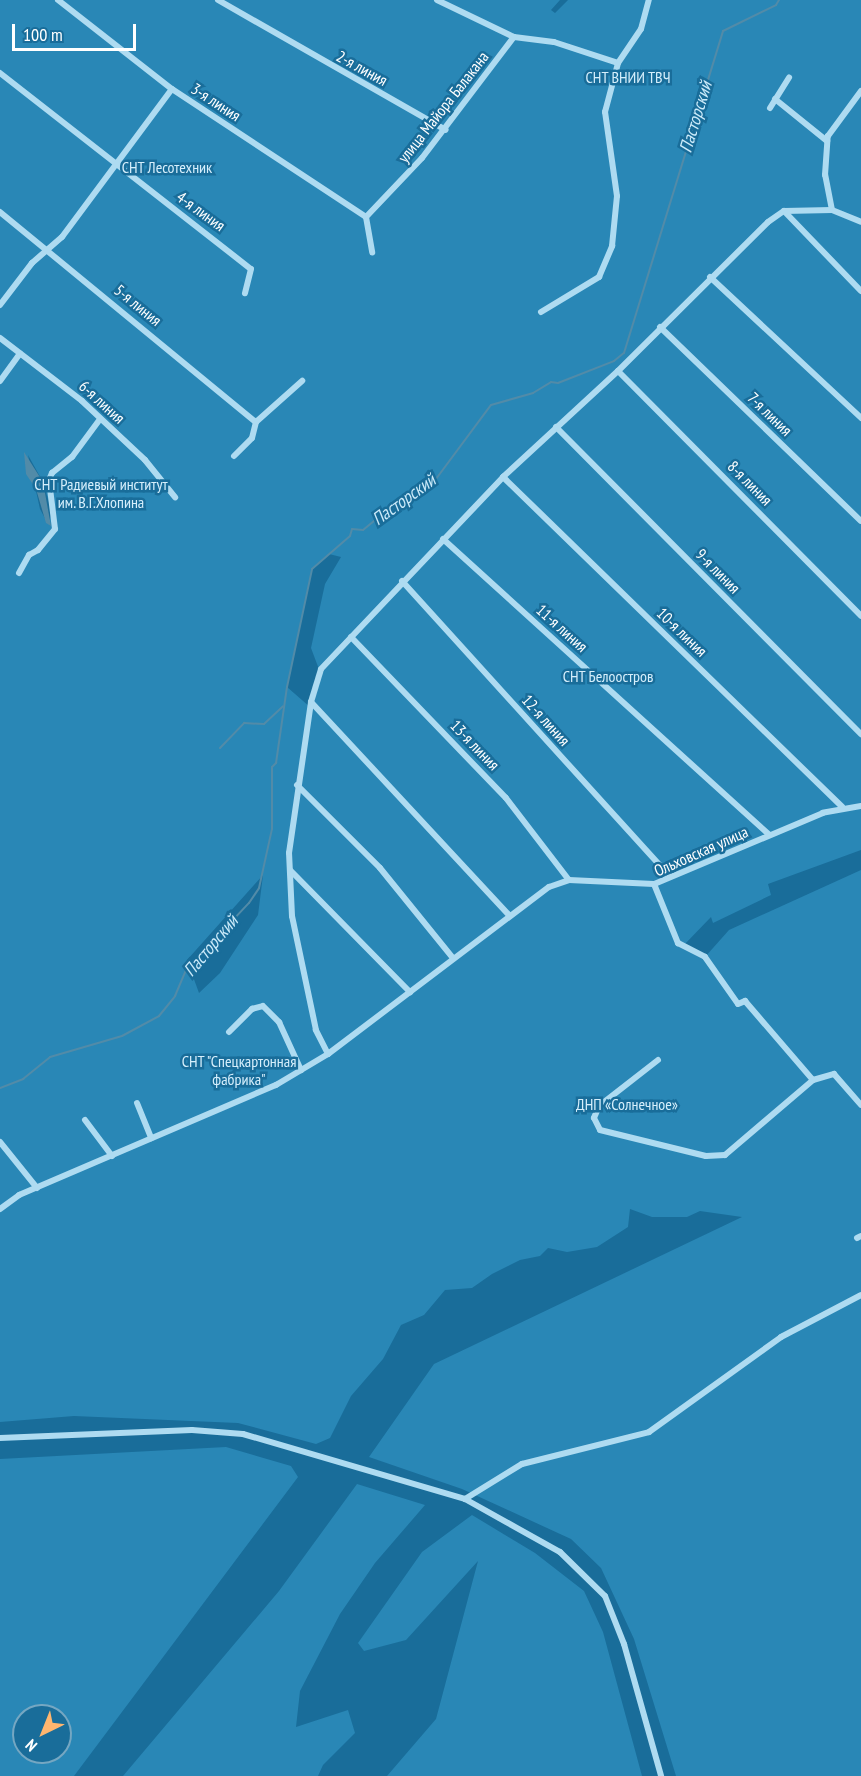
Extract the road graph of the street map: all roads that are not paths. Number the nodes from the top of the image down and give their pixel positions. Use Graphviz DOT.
graph roads {
  1 [pos="58,0"];
  2 [pos="218,0"];
  3 [pos="437,0"];
  4 [pos="649,0"];
  5 [pos="514,37"];
  6 [pos="618,63"];
  7 [pos="0,73"];
  8 [pos="789,77"];
  9 [pos="172,89"];
  10 [pos="861,91"];
  11 [pos="775,99"];
  12 [pos="770,108"];
  13 [pos="446,130"];
  14 [pos="827,141"];
  15 [pos="115,165"];
  16 [pos="832,210"];
  17 [pos="784,211"];
  18 [pos="0,212"];
  19 [pos="366,217"];
  20 [pos="861,222"];
  21 [pos="48,248"];
  22 [pos="372,252"];
  23 [pos="710,277"];
  24 [pos="861,291"];
  25 [pos="245,293"];
  26 [pos="0,305"];
  27 [pos="541,312"];
  28 [pos="660,327"];
  29 [pos="0,338"];
  30 [pos="20,352"];
  31 [pos="618,371"];
  32 [pos="0,381"];
  33 [pos="302,381"];
  34 [pos="861,418"];
  35 [pos="100,419"];
  36 [pos="256,422"];
  37 [pos="556,427"];
  38 [pos="234,456"];
  39 [pos="503,477"];
  40 [pos="175,497"];
  41 [pos="861,521"];
  42 [pos="443,539"];
  43 [pos="19,573"];
  44 [pos="402,580"];
  45 [pos="861,616"];
  46 [pos="351,637"];
  47 [pos="311,702"];
  48 [pos="861,734"];
  49 [pos="297,785"];
  50 [pos="861,806"];
  51 [pos="842,807"];
  52 [pos="769,835"];
  53 [pos="291,870"];
  54 [pos="670,876"];
  55 [pos="569,880"];
  56 [pos="654,884"];
  57 [pos="510,916"];
  58 [pos="453,958"];
  59 [pos="410,992"];
  60 [pos="229,1032"];
  61 [pos="328,1054"];
  62 [pos="658,1060"];
  63 [pos="301,1070"];
  64 [pos="813,1080"];
  65 [pos="138,1103"];
  66 [pos="861,1105"];
  67 [pos="85,1120"];
  68 [pos="151,1138"];
  69 [pos="0,1142"];
  70 [pos="112,1156"];
  71 [pos="37,1188"];
  72 [pos="0,1209"];
  73 [pos="861,1295"];
  74 [pos="0,1438"];
  75 [pos="465,1499"];
  76 [pos="661,1776"];
  1 -- 9 [label="street, 3-я линия"];
  2 -- 13 [label="street, 2-я линия"];
  3 -- 5 [label="street"];
  4 -- 6 [label="street"];
  5 -- 6 [label="street"];
  5 -- 13 [label="street, улица Майора Балакана"];
  6 -- 27 [label="street"];
  7 -- 15 [label="street, 4-я линия"];
  8 -- 11 [label="street"];
  9 -- 15 [label="street"];
  9 -- 19 [label="street, 3-я линия"];
  10 -- 14 [label="street"];
  11 -- 12 [label="street"];
  11 -- 14 [label="street"];
  13 -- 19 [label="street, улица Майора Балакана"];
  14 -- 16 [label="street"];
  15 -- 21 [label="street"];
  15 -- 25 [label="street, 4-я линия"];
  16 -- 17 [label="street"];
  16 -- 20 [label="street"];
  17 -- 23 [label="street"];
  17 -- 24 [label="street"];
  18 -- 21 [label="street, 5-я линия"];
  19 -- 22 [label="street"];
  21 -- 26 [label="street"];
  21 -- 36 [label="street, 5-я линия"];
  23 -- 28 [label="street"];
  23 -- 34 [label="street"];
  28 -- 31 [label="street"];
  28 -- 41 [label="street, 7-я линия"];
  29 -- 30 [label="street, 6-я линия"];
  30 -- 32 [label="street"];
  30 -- 35 [label="street, 6-я линия"];
  31 -- 37 [label="street"];
  31 -- 45 [label="street, 8-я линия"];
  33 -- 36 [label="street"];
  35 -- 40 [label="street, 6-я линия"];
  35 -- 43 [label="street"];
  36 -- 38 [label="street"];
  37 -- 39 [label="street"];
  37 -- 48 [label="street, 9-я линия"];
  39 -- 42 [label="street"];
  39 -- 51 [label="street, 10-я линия"];
  42 -- 44 [label="street"];
  42 -- 52 [label="street, 11-я линия"];
  44 -- 46 [label="street"];
  44 -- 54 [label="street, 12-я линия"];
  46 -- 47 [label="street"];
  46 -- 55 [label="street, 13-я линия"];
  47 -- 49 [label="street"];
  47 -- 57 [label="street"];
  49 -- 53 [label="street"];
  49 -- 58 [label="street"];
  50 -- 51 [label="street, Ольховская улица"];
  51 -- 52 [label="street, Ольховская улица"];
  52 -- 54 [label="street, Ольховская улица"];
  53 -- 59 [label="street"];
  53 -- 61 [label="street"];
  54 -- 56 [label="street, Ольховская улица"];
  55 -- 56 [label="street"];
  55 -- 57 [label="street"];
  56 -- 64 [label="street, Ольховская улица"];
  57 -- 58 [label="street"];
  58 -- 59 [label="street"];
  59 -- 61 [label="street"];
  60 -- 63 [label="street"];
  61 -- 63 [label="street"];
  62 -- 64 [label="street"];
  63 -- 68 [label="street"];
  64 -- 66 [label="street"];
  65 -- 68 [label="street"];
  67 -- 70 [label="street"];
  68 -- 70 [label="street"];
  69 -- 71 [label="street"];
  70 -- 71 [label="street"];
  71 -- 72 [label="street"];
  73 -- 75 [label="street"];
  74 -- 75 [label="street"];
  75 -- 76 [label="street"];
}
